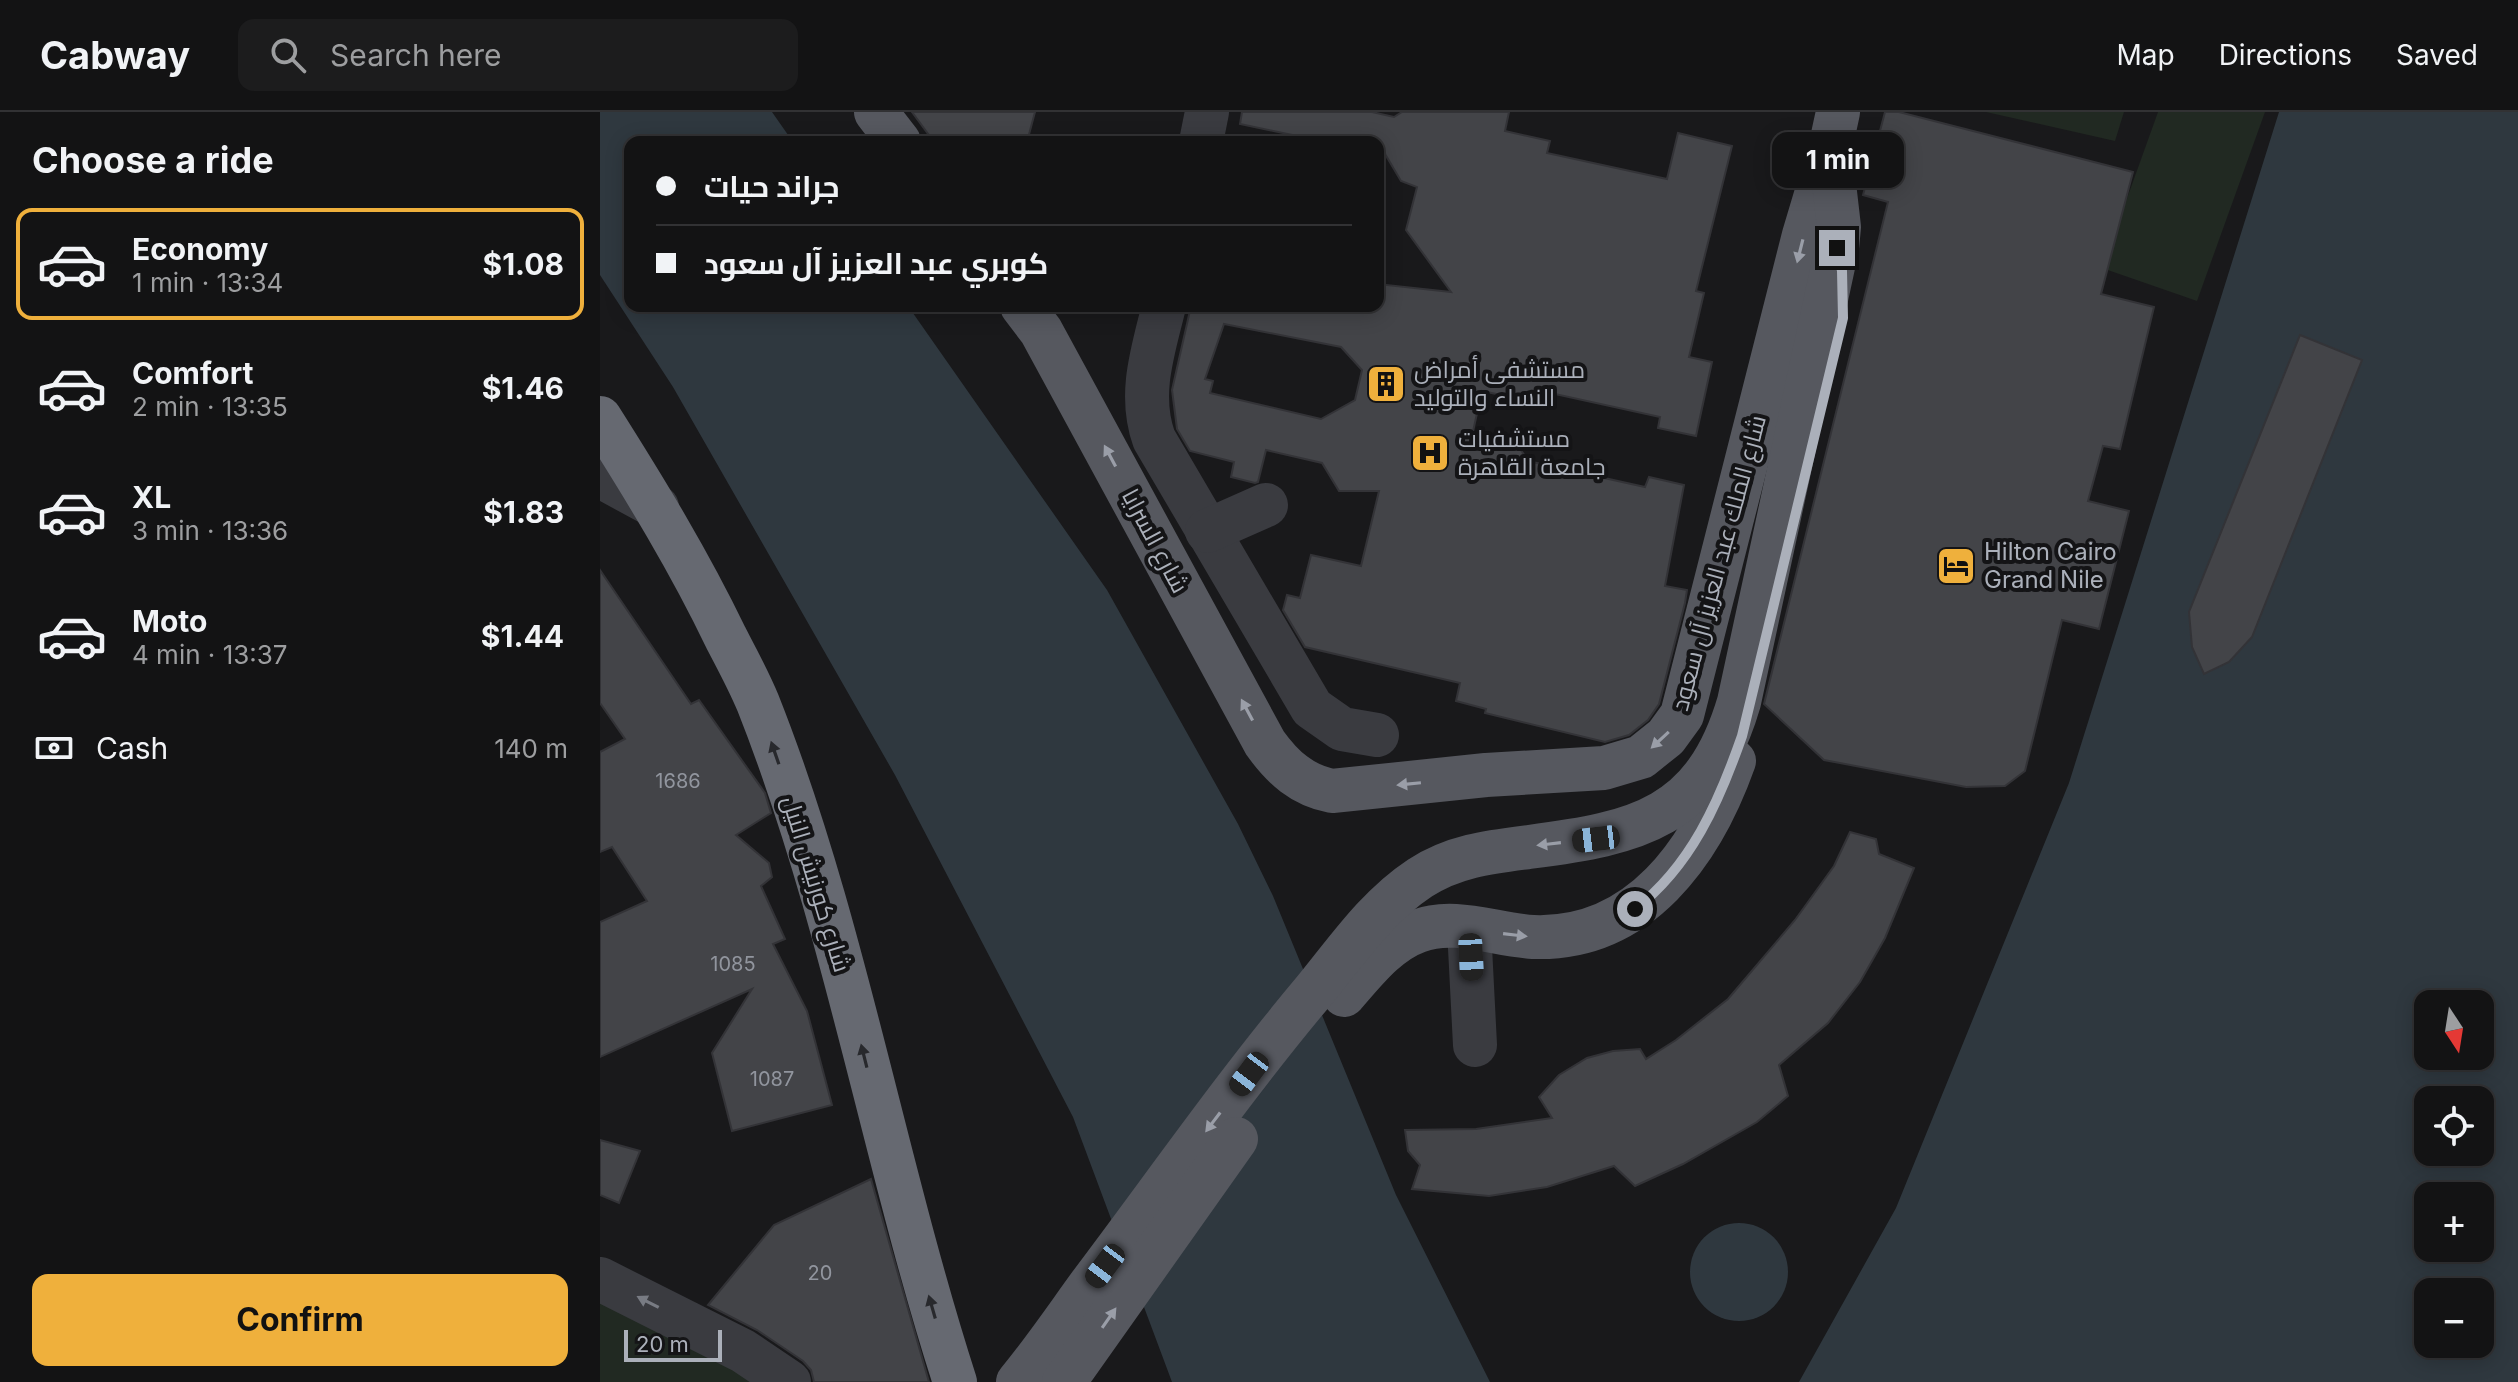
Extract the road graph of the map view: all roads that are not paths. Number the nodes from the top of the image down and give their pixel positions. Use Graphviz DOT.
graph roads {
  1 [pos="876,112"];
  2 [pos="1207,112"];
  3 [pos="1834,131"];
  4 [pos="894,136"];
  5 [pos="1202,136"];
  6 [pos="1837,248"];
  7 [pos="1027,312"];
  8 [pos="1163,312"];
  9 [pos="600,418"];
  10 [pos="600,476"];
  11 [pos="1266,505"];
  12 [pos="657,507"];
  13 [pos="1207,531"];
  14 [pos="1377,735"];
  15 [pos="1291,772"];
  16 [pos="1653,819"];
  17 [pos="1471,854"];
  18 [pos="1675,873"];
  19 [pos="1469,928"];
  20 [pos="1357,960"];
  21 [pos="1475,1045"];
  22 [pos="600,1279"];
  23 [pos="1038,1375"];
  24 [pos="789,1382"];
  25 [pos="955,1382"];
  1 -- 4 [label="main road"];
  2 -- 5 [label="street"];
  3 -- 6 [label="main road, شارع الملك عبد العزيز آل سعود"];
  3 -- 15 [label="main road, شارع الملك عبد العزيز آل سعود, one-way"];
  6 -- 16 [label="main road"];
  6 -- 18 [label="main road"];
  15 -- 7 [label="main road, شارع السرايا, one-way"];
  8 -- 13 [label="street"];
  9 -- 12 [label="highway, شارع كورنيش النيل"];
  10 -- 12 [label="street"];
  11 -- 13 [label="street"];
  25 -- 12 [label="highway, شارع كورنيش النيل, one-way"];
  13 -- 14 [label="street"];
  16 -- 17 [label="main road, one-way"];
  16 -- 18 [label="main road"];
  17 -- 19 [label="main road"];
  17 -- 20 [label="main road"];
  19 -- 18 [label="main road, one-way"];
  19 -- 20 [label="main road"];
  19 -- 21 [label="street"];
  20 -- 23 [label="main road"];
  24 -- 22 [label="street, one-way"];
}
